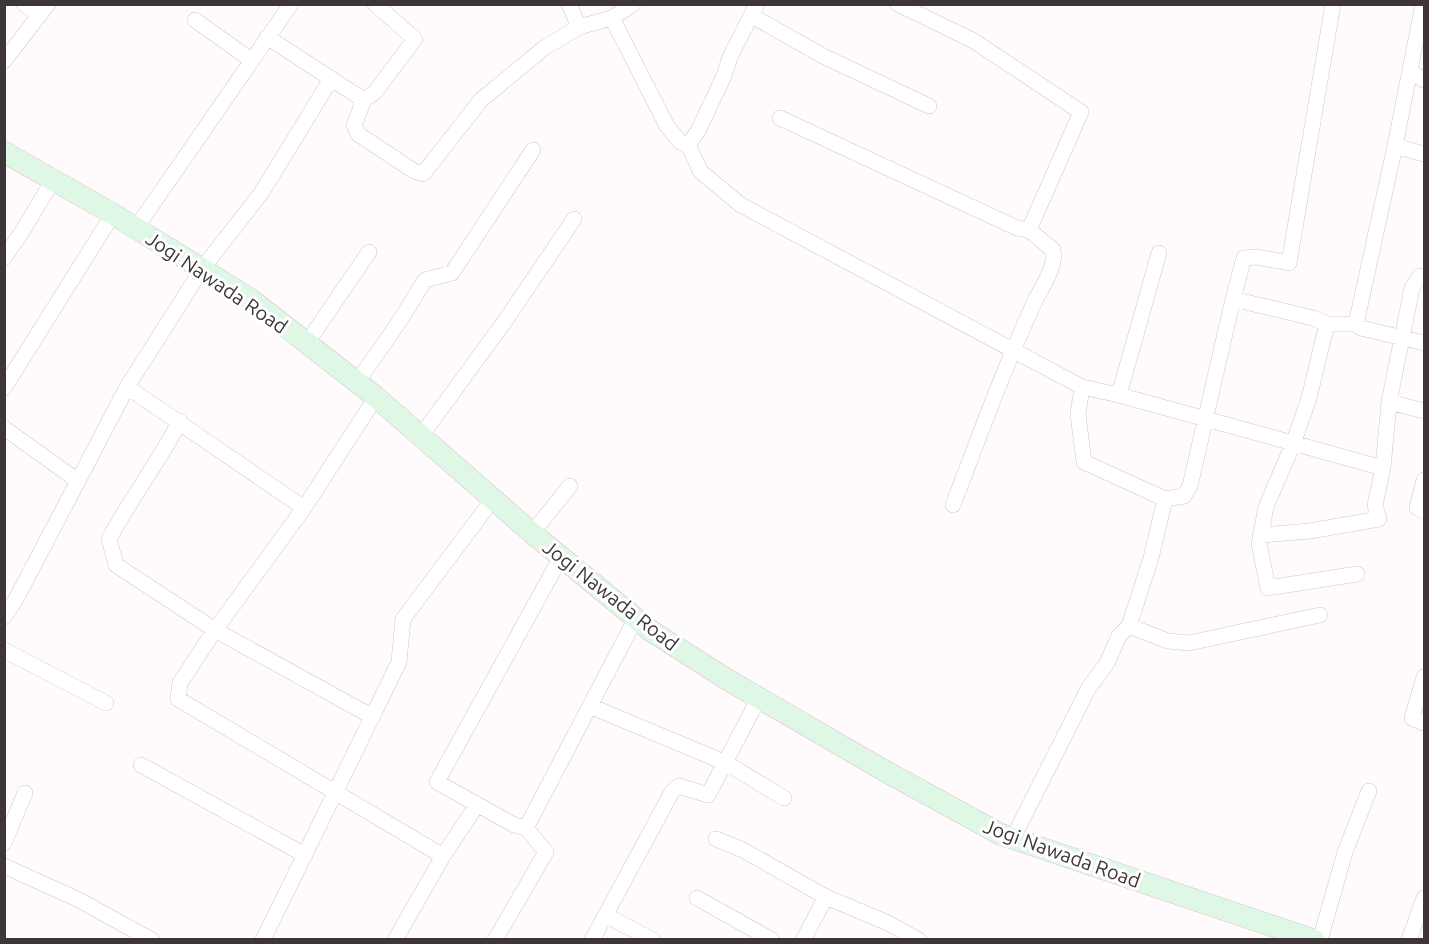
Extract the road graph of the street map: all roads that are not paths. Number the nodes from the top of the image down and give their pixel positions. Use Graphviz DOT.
graph roads {
  1 [pos="24,4"];
  2 [pos="291,4"];
  3 [pos="375,4"];
  4 [pos="569,4"];
  5 [pos="633,4"];
  6 [pos="898,4"];
  7 [pos="1333,4"];
  8 [pos="1423,4"];
  9 [pos="44,10"];
  10 [pos="755,10"];
  11 [pos="612,18"];
  12 [pos="195,20"];
  13 [pos="579,27"];
  14 [pos="267,38"];
  15 [pos="251,60"];
  16 [pos="4,61"];
  17 [pos="1410,72"];
  18 [pos="331,79"];
  19 [pos="1425,80"];
  20 [pos="364,100"];
  21 [pos="929,106"];
  22 [pos="780,118"];
  23 [pos="688,145"];
  24 [pos="1395,146"];
  25 [pos="533,150"];
  26 [pos="4,152"];
  27 [pos="1425,154"];
  28 [pos="53,180"];
  29 [pos="113,214"];
  30 [pos="574,219"];
  31 [pos="136,228"];
  32 [pos="1029,230"];
  33 [pos="369,252"];
  34 [pos="1159,253"];
  35 [pos="4,258"];
  36 [pos="202,269"];
  37 [pos="1425,277"];
  38 [pos="1233,299"];
  39 [pos="1327,324"];
  40 [pos="1356,324"];
  41 [pos="1402,338"];
  42 [pos="307,343"];
  43 [pos="1425,343"];
  44 [pos="1012,351"];
  45 [pos="357,382"];
  46 [pos="128,387"];
  47 [pos="1082,387"];
  48 [pos="4,388"];
  49 [pos="1119,395"];
  50 [pos="376,397"];
  51 [pos="1389,402"];
  52 [pos="1425,411"];
  53 [pos="1204,419"];
  54 [pos="180,422"];
  55 [pos="4,428"];
  56 [pos="421,436"];
  57 [pos="1293,444"];
  58 [pos="1383,468"];
  59 [pos="1425,480"];
  60 [pos="78,481"];
  61 [pos="570,486"];
  62 [pos="493,499"];
  63 [pos="1165,499"];
  64 [pos="952,506"];
  65 [pos="303,508"];
  66 [pos="1425,511"];
  67 [pos="532,533"];
  68 [pos="1261,535"];
  69 [pos="561,557"];
  70 [pos="1357,574"];
  71 [pos="10,595"];
  72 [pos="1320,615"];
  73 [pos="4,617"];
  74 [pos="636,618"];
  75 [pos="1129,626"];
  76 [pos="214,630"];
  77 [pos="4,650"];
  78 [pos="1425,677"];
  79 [pos="759,698"];
  80 [pos="106,703"];
  81 [pos="590,706"];
  82 [pos="373,717"];
  83 [pos="1425,723"];
  84 [pos="726,763"];
  85 [pos="141,765"];
  86 [pos="1369,790"];
  87 [pos="336,792"];
  88 [pos="25,793"];
  89 [pos="784,798"];
  90 [pos="477,805"];
  91 [pos="526,828"];
  92 [pos="1013,838"];
  93 [pos="716,839"];
  94 [pos="4,843"];
  95 [pos="305,855"];
  96 [pos="443,856"];
  97 [pos="4,866"];
  98 [pos="826,897"];
  99 [pos="697,898"];
  100 [pos="1425,898"];
  101 [pos="605,915"];
  102 [pos="152,939"];
  103 [pos="263,939"];
  104 [pos="395,939"];
  105 [pos="495,939"];
  106 [pos="592,939"];
  107 [pos="652,939"];
  108 [pos="772,939"];
  109 [pos="803,939"];
  110 [pos="919,939"];
  111 [pos="1314,939"];
  112 [pos="1320,939"];
  113 [pos="1409,939"];
  1 -- 9 [label="street"];
  2 -- 14 [label="street"];
  3 -- 20 [label="street"];
  4 -- 13 [label="street"];
  5 -- 11 [label="street"];
  6 -- 32 [label="street"];
  7 -- 38 [label="street"];
  8 -- 17 [label="street"];
  9 -- 16 [label="street"];
  10 -- 21 [label="street"];
  10 -- 23 [label="street"];
  11 -- 13 [label="street"];
  11 -- 23 [label="street"];
  12 -- 15 [label="street"];
  13 -- 20 [label="street"];
  14 -- 15 [label="street"];
  14 -- 18 [label="street"];
  15 -- 31 [label="street"];
  17 -- 19 [label="street"];
  17 -- 24 [label="street"];
  18 -- 20 [label="street"];
  18 -- 36 [label="street"];
  22 -- 32 [label="street"];
  23 -- 44 [label="street"];
  24 -- 27 [label="street"];
  24 -- 40 [label="street"];
  25 -- 45 [label="street"];
  26 -- 28 [label="street, Jogi Nawada Road"];
  28 -- 29 [label="street, Jogi Nawada Road"];
  28 -- 35 [label="street"];
  29 -- 31 [label="street, Jogi Nawada Road"];
  29 -- 48 [label="street"];
  30 -- 56 [label="street"];
  31 -- 36 [label="street, Jogi Nawada Road"];
  32 -- 44 [label="street"];
  33 -- 42 [label="street"];
  34 -- 49 [label="street"];
  36 -- 42 [label="street, Jogi Nawada Road"];
  36 -- 46 [label="street"];
  37 -- 41 [label="street"];
  38 -- 39 [label="street"];
  38 -- 53 [label="street"];
  39 -- 40 [label="street"];
  39 -- 57 [label="street"];
  40 -- 41 [label="street"];
  41 -- 43 [label="street"];
  41 -- 51 [label="street"];
  42 -- 45 [label="street, Jogi Nawada Road"];
  44 -- 47 [label="street"];
  44 -- 64 [label="street"];
  45 -- 50 [label="street, Jogi Nawada Road"];
  46 -- 54 [label="street"];
  46 -- 60 [label="street"];
  47 -- 49 [label="street"];
  47 -- 63 [label="street"];
  49 -- 53 [label="street"];
  50 -- 56 [label="street, Jogi Nawada Road"];
  50 -- 65 [label="street"];
  51 -- 52 [label="street"];
  51 -- 58 [label="street"];
  53 -- 57 [label="street"];
  53 -- 63 [label="street"];
  54 -- 65 [label="street"];
  54 -- 76 [label="street"];
  55 -- 60 [label="street"];
  56 -- 62 [label="street, Jogi Nawada Road"];
  57 -- 58 [label="street"];
  57 -- 68 [label="street"];
  58 -- 68 [label="street"];
  59 -- 66 [label="street"];
  60 -- 71 [label="street"];
  61 -- 67 [label="street"];
  62 -- 67 [label="street, Jogi Nawada Road"];
  62 -- 82 [label="street"];
  63 -- 75 [label="street"];
  65 -- 76 [label="street"];
  67 -- 69 [label="street, Jogi Nawada Road"];
  68 -- 70 [label="street"];
  69 -- 74 [label="street, Jogi Nawada Road"];
  69 -- 90 [label="street"];
  71 -- 73 [label="street"];
  72 -- 75 [label="street"];
  74 -- 79 [label="street, Jogi Nawada Road"];
  74 -- 81 [label="street"];
  75 -- 92 [label="street"];
  76 -- 82 [label="street"];
  76 -- 87 [label="street"];
  77 -- 80 [label="street"];
  78 -- 83 [label="street"];
  79 -- 84 [label="street"];
  79 -- 92 [label="street, Jogi Nawada Road"];
  81 -- 84 [label="street"];
  81 -- 91 [label="street"];
  82 -- 87 [label="street"];
  84 -- 89 [label="street"];
  84 -- 101 [label="street"];
  85 -- 95 [label="street"];
  86 -- 112 [label="street"];
  87 -- 95 [label="street"];
  87 -- 96 [label="street"];
  88 -- 94 [label="street"];
  90 -- 91 [label="street"];
  90 -- 96 [label="street"];
  91 -- 105 [label="street"];
  92 -- 111 [label="street, Jogi Nawada Road"];
  93 -- 98 [label="street"];
  95 -- 103 [label="street"];
  96 -- 104 [label="street"];
  97 -- 102 [label="street"];
  98 -- 109 [label="street"];
  98 -- 110 [label="street"];
  99 -- 108 [label="street"];
  100 -- 113 [label="street"];
  101 -- 106 [label="street"];
  101 -- 107 [label="street"];
}
